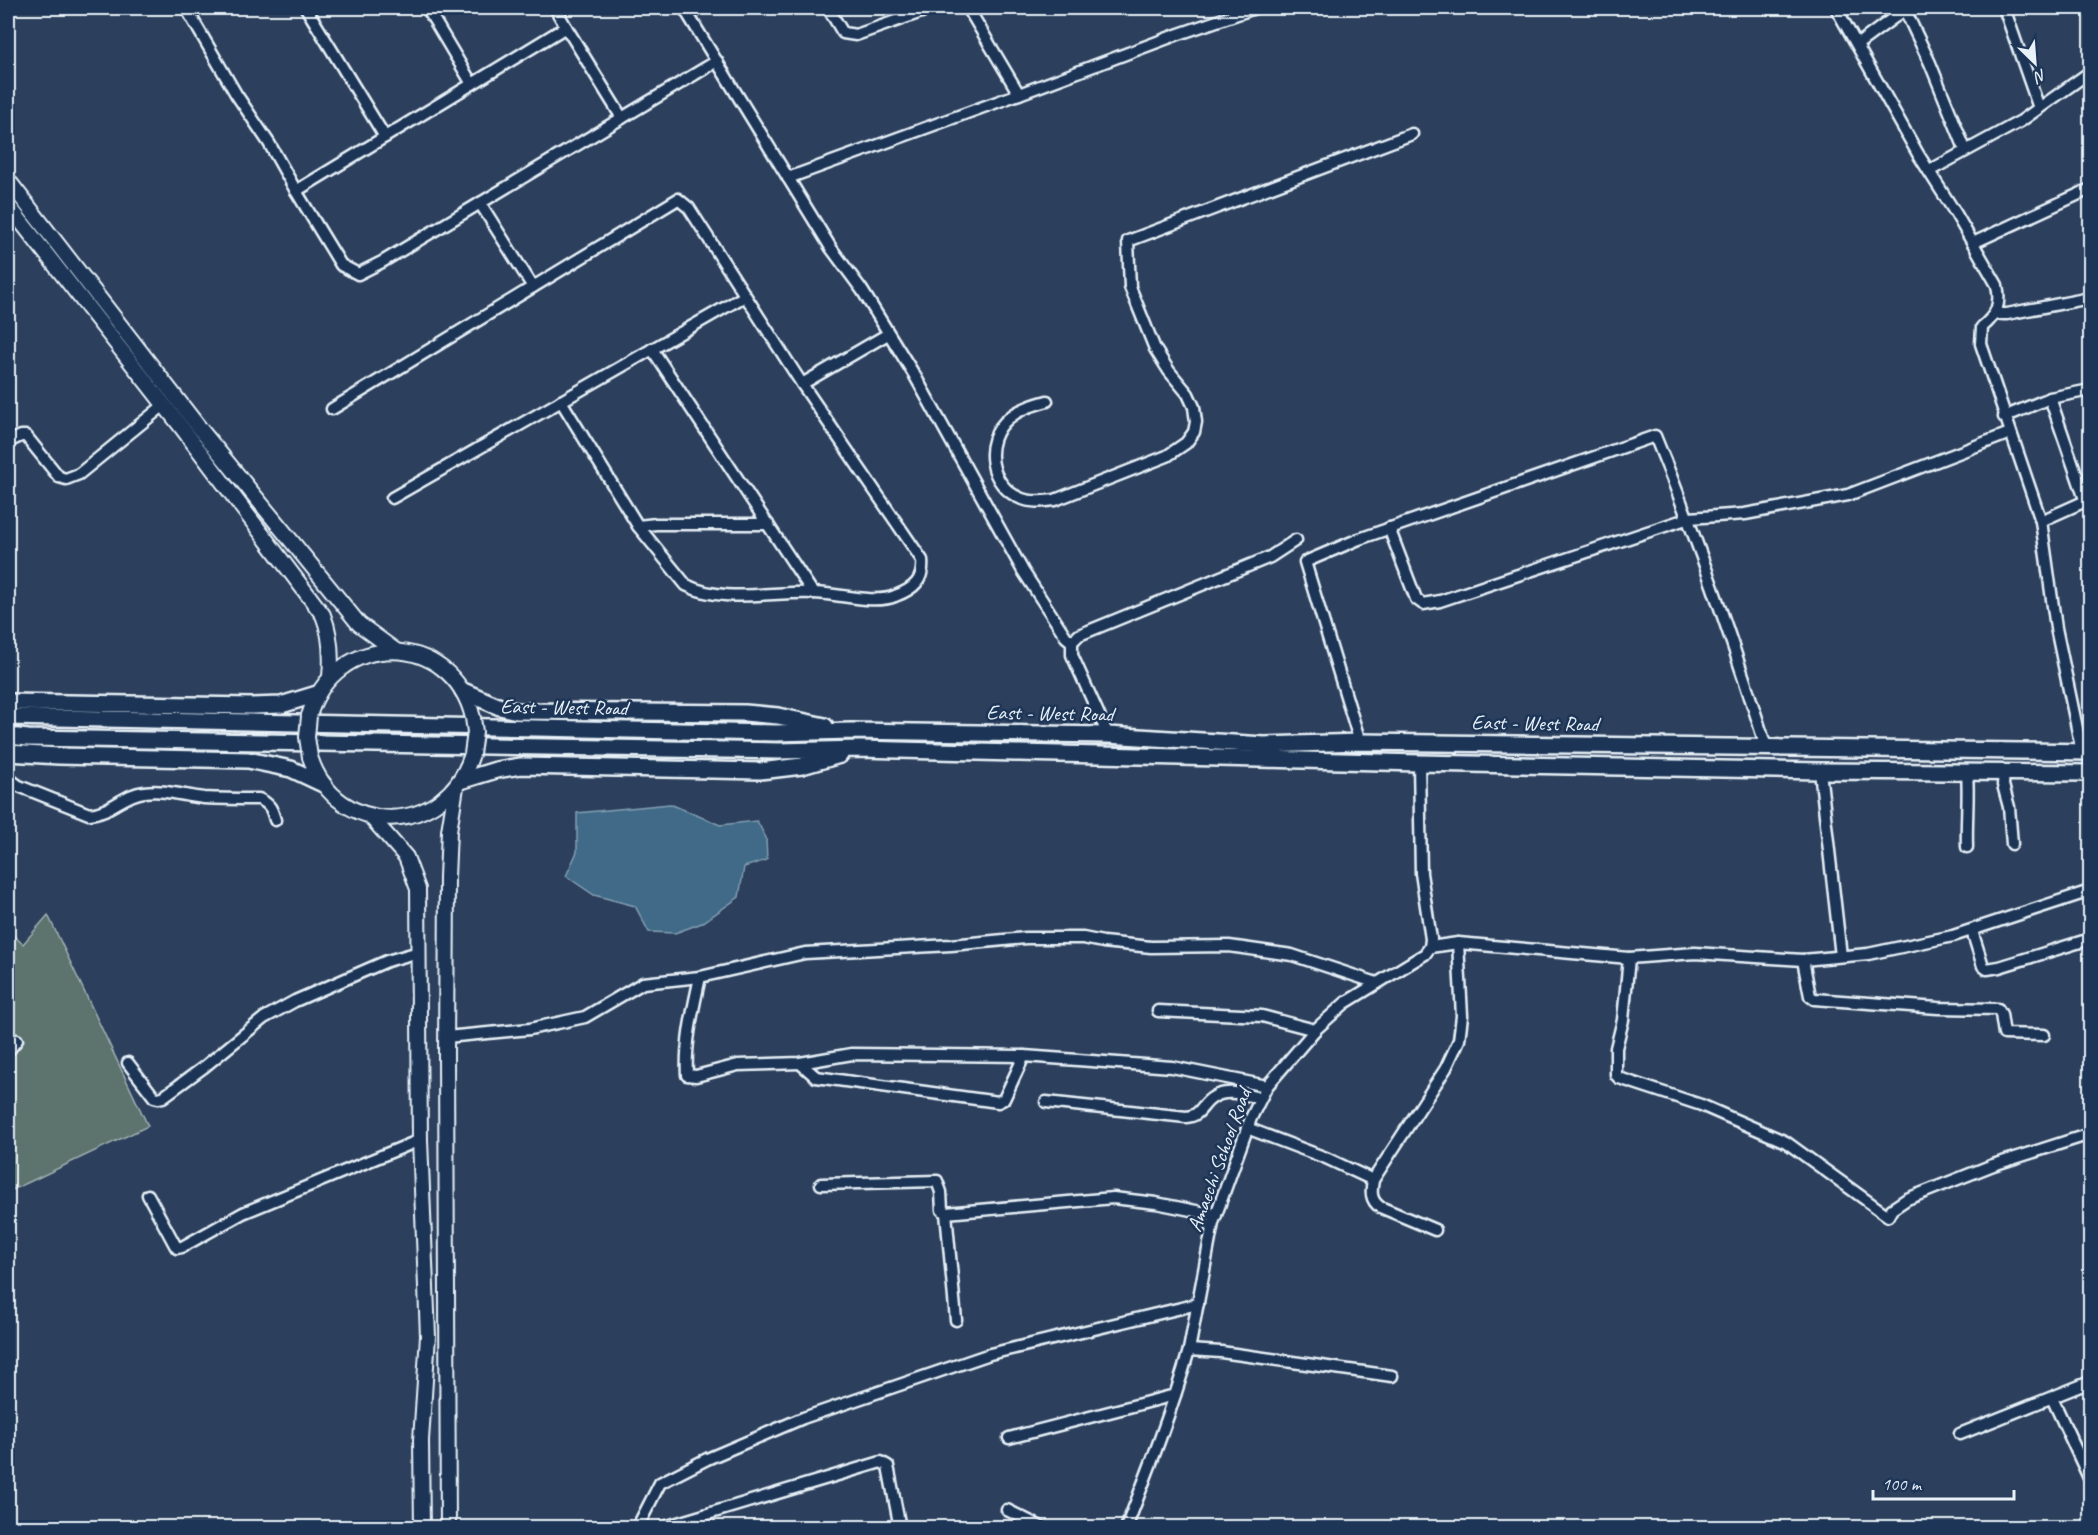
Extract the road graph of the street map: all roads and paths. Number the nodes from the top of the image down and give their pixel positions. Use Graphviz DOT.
graph roads {
  1 [pos="186,8"];
  2 [pos="306,8"];
  3 [pos="427,8"];
  4 [pos="555,8"];
  5 [pos="684,8"];
  6 [pos="828,8"];
  7 [pos="933,8"];
  8 [pos="968,8"];
  9 [pos="1255,8"];
  10 [pos="1836,8"];
  11 [pos="1905,8"];
  12 [pos="2004,8"];
  13 [pos="566,27"];
  14 [pos="1858,44"];
  15 [pos="717,61"];
  16 [pos="2091,72"];
  17 [pos="472,84"];
  18 [pos="1019,94"];
  19 [pos="2040,108"];
  20 [pos="622,118"];
  21 [pos="1412,134"];
  22 [pos="385,137"];
  23 [pos="1965,149"];
  24 [pos="1929,171"];
  25 [pos="788,178"];
  26 [pos="8,180"];
  27 [pos="2091,189"];
  28 [pos="296,191"];
  29 [pos="480,203"];
  30 [pos="9,209"];
  31 [pos="1973,243"];
  32 [pos="533,287"];
  33 [pos="745,296"];
  34 [pos="2091,298"];
  35 [pos="1996,314"];
  36 [pos="888,334"];
  37 [pos="652,349"];
  38 [pos="802,384"];
  39 [pos="2091,390"];
  40 [pos="2050,398"];
  41 [pos="561,401"];
  42 [pos="1047,401"];
  43 [pos="164,405"];
  44 [pos="332,409"];
  45 [pos="2004,417"];
  46 [pos="2010,433"];
  47 [pos="8,442"];
  48 [pos="392,498"];
  49 [pos="2088,500"];
  50 [pos="1689,518"];
  51 [pos="2041,521"];
  52 [pos="768,524"];
  53 [pos="638,526"];
  54 [pos="1389,528"];
  55 [pos="1296,540"];
  56 [pos="813,593"];
  57 [pos="1072,642"];
  58 [pos="396,651"];
  59 [pos="330,677"];
  60 [pos="463,691"];
  61 [pos="317,694"];
  62 [pos="8,702"];
  63 [pos="8,717"];
  64 [pos="851,731"];
  65 [pos="1108,735"];
  66 [pos="8,736"];
  67 [pos="1360,742"];
  68 [pos="1766,747"];
  69 [pos="860,749"];
  70 [pos="2086,752"];
  71 [pos="8,753"];
  72 [pos="1419,763"];
  73 [pos="1820,771"];
  74 [pos="1967,772"];
  75 [pos="2004,772"];
  76 [pos="2091,773"];
  77 [pos="8,778"];
  78 [pos="323,784"];
  79 [pos="458,784"];
  80 [pos="370,816"];
  81 [pos="275,820"];
  82 [pos="2012,844"];
  83 [pos="1967,847"];
  84 [pos="2091,891"];
  85 [pos="1972,931"];
  86 [pos="2091,939"];
  87 [pos="1458,943"];
  88 [pos="1430,947"];
  89 [pos="419,952"];
  90 [pos="1841,956"];
  91 [pos="1629,958"];
  92 [pos="1803,960"];
  93 [pos="700,977"];
  94 [pos="1377,983"];
  95 [pos="1158,1011"];
  96 [pos="1315,1030"];
  97 [pos="2044,1035"];
  98 [pos="447,1037"];
  99 [pos="17,1040"];
  100 [pos="8,1052"];
  101 [pos="1024,1056"];
  102 [pos="800,1063"];
  103 [pos="128,1064"];
  104 [pos="1267,1086"];
  105 [pos="1260,1098"];
  106 [pos="1046,1102"];
  107 [pos="1247,1128"];
  108 [pos="2091,1134"];
  109 [pos="420,1140"];
  110 [pos="1373,1180"];
  111 [pos="821,1184"];
  112 [pos="148,1195"];
  113 [pos="946,1214"];
  114 [pos="1216,1215"];
  115 [pos="1435,1230"];
  116 [pos="1198,1304"];
  117 [pos="956,1320"];
  118 [pos="1189,1350"];
  119 [pos="1392,1376"];
  120 [pos="2091,1382"];
  121 [pos="1175,1395"];
  122 [pos="2052,1398"];
  123 [pos="1960,1434"];
  124 [pos="1009,1438"];
  125 [pos="2091,1480"];
  126 [pos="1007,1510"];
  127 [pos="422,1527"];
  128 [pos="448,1527"];
  129 [pos="637,1527"];
  130 [pos="661,1527"];
  131 [pos="900,1527"];
  132 [pos="1043,1527"];
  133 [pos="1126,1527"];
  1 -- 28 [label="street"];
  2 -- 22 [label="street"];
  3 -- 17 [label="street"];
  4 -- 13 [label="street"];
  5 -- 15 [label="street"];
  6 -- 7 [label="street"];
  8 -- 18 [label="street"];
  9 -- 18 [label="street"];
  10 -- 14 [label="street"];
  11 -- 14 [label="street"];
  11 -- 23 [label="street"];
  12 -- 19 [label="street"];
  13 -- 17 [label="street"];
  13 -- 20 [label="street"];
  14 -- 24 [label="street"];
  15 -- 20 [label="street"];
  15 -- 25 [label="street"];
  16 -- 19 [label="street"];
  17 -- 22 [label="street"];
  18 -- 25 [label="street"];
  19 -- 23 [label="street"];
  20 -- 29 [label="street"];
  21 -- 42 [label="street"];
  22 -- 28 [label="street"];
  23 -- 24 [label="street"];
  24 -- 31 [label="street"];
  25 -- 36 [label="street"];
  26 -- 58 [label="main road"];
  27 -- 31 [label="street"];
  28 -- 29 [label="street"];
  29 -- 32 [label="street"];
  30 -- 43 [label="main road"];
  31 -- 35 [label="street"];
  32 -- 33 [label="street"];
  32 -- 44 [label="street"];
  33 -- 37 [label="street"];
  33 -- 38 [label="street"];
  34 -- 35 [label="street"];
  35 -- 45 [label="street"];
  36 -- 38 [label="street"];
  36 -- 57 [label="street"];
  37 -- 41 [label="street"];
  37 -- 52 [label="street"];
  38 -- 56 [label="street"];
  39 -- 40 [label="street"];
  40 -- 45 [label="street"];
  40 -- 49 [label="street"];
  41 -- 48 [label="street"];
  41 -- 53 [label="street"];
  43 -- 47 [label="street"];
  43 -- 59 [label="main road"];
  45 -- 46 [label="street"];
  46 -- 50 [label="street"];
  46 -- 51 [label="street"];
  49 -- 51 [label="street"];
  50 -- 54 [label="street"];
  50 -- 54 [label="street"];
  50 -- 68 [label="street"];
  51 -- 70 [label="street"];
  52 -- 53 [label="street"];
  52 -- 56 [label="street"];
  53 -- 56 [label="street"];
  54 -- 67 [label="street"];
  55 -- 57 [label="street"];
  57 -- 65 [label="street"];
  58 -- 59 [label="main road"];
  58 -- 60 [label="main road"];
  59 -- 61 [label="main road"];
  60 -- 64 [label="main road"];
  60 -- 79 [label="main road, bridge"];
  61 -- 62 [label="main road"];
  61 -- 78 [label="main road, bridge"];
  63 -- 64 [label="main road, East - West Road"];
  64 -- 65 [label="main road, East - West Road"];
  65 -- 67 [label="main road, East - West Road"];
  66 -- 69 [label="main road, East - West Road"];
  67 -- 68 [label="main road, East - West Road"];
  68 -- 70 [label="main road, East - West Road"];
  69 -- 72 [label="main road, East - West Road"];
  69 -- 79 [label="main road"];
  71 -- 78 [label="main road"];
  72 -- 73 [label="main road, East - West Road"];
  72 -- 88 [label="street"];
  73 -- 74 [label="main road, East - West Road"];
  73 -- 90 [label="street"];
  74 -- 75 [label="main road, East - West Road"];
  74 -- 83 [label="street"];
  75 -- 76 [label="main road, East - West Road"];
  75 -- 82 [label="street"];
  77 -- 81 [label="street"];
  78 -- 80 [label="main road"];
  79 -- 80 [label="main road"];
  79 -- 98 [label="main road"];
  80 -- 89 [label="main road"];
  84 -- 85 [label="street"];
  85 -- 86 [label="street"];
  85 -- 90 [label="street"];
  87 -- 88 [label="street"];
  87 -- 91 [label="street"];
  87 -- 110 [label="street"];
  88 -- 94 [label="street, Amaechi School Road"];
  89 -- 103 [label="street"];
  89 -- 109 [label="main road"];
  90 -- 92 [label="street"];
  91 -- 92 [label="street"];
  91 -- 108 [label="street"];
  92 -- 97 [label="street"];
  93 -- 94 [label="street"];
  93 -- 98 [label="street"];
  93 -- 102 [label="street"];
  94 -- 96 [label="street, Amaechi School Road"];
  95 -- 96 [label="street"];
  96 -- 104 [label="street, Amaechi School Road"];
  98 -- 128 [label="main road"];
  99 -- 100 [label="street"];
  101 -- 102 [label="street"];
  101 -- 102 [label="street"];
  101 -- 104 [label="street"];
  104 -- 105 [label="street, Amaechi School Road"];
  105 -- 106 [label="street"];
  105 -- 107 [label="street, Amaechi School Road"];
  107 -- 110 [label="street"];
  107 -- 114 [label="street, Amaechi School Road"];
  109 -- 112 [label="street"];
  109 -- 127 [label="main road"];
  110 -- 115 [label="street"];
  111 -- 113 [label="street"];
  113 -- 114 [label="street"];
  113 -- 117 [label="street"];
  114 -- 116 [label="street, Amaechi School Road"];
  116 -- 118 [label="street, Amaechi School Road"];
  116 -- 129 [label="street"];
  118 -- 119 [label="street"];
  118 -- 121 [label="street, Amaechi School Road"];
  120 -- 122 [label="street"];
  121 -- 124 [label="street"];
  121 -- 133 [label="street, Amaechi School Road"];
  122 -- 123 [label="street"];
  122 -- 125 [label="street"];
  126 -- 132 [label="street"];
  130 -- 131 [label="street"];
}
